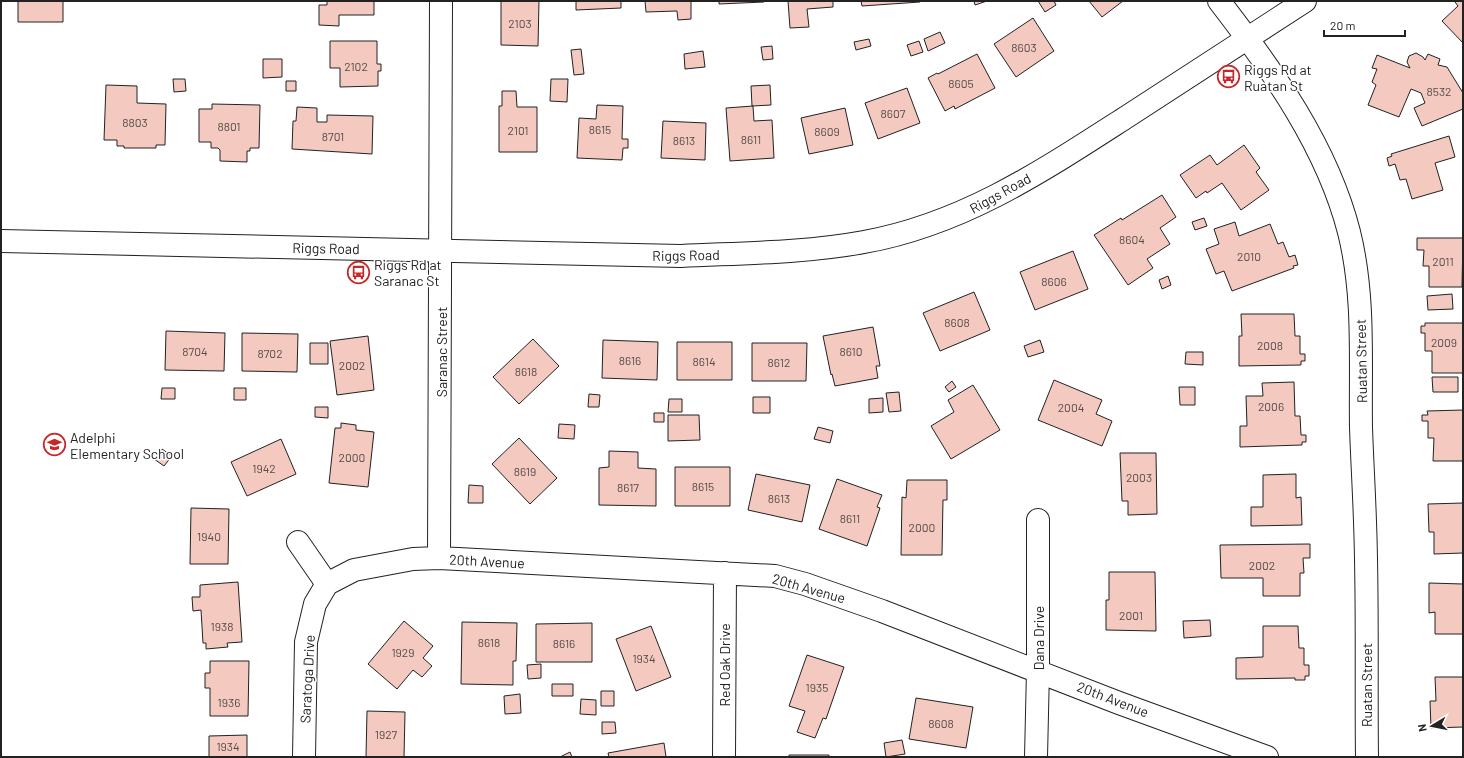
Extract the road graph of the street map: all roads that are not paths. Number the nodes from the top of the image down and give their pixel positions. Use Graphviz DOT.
graph roads {
  1 [pos="441,1"];
  2 [pos="1219,1"];
  3 [pos="1305,1"];
  4 [pos="1248,38"];
  5 [pos="1,241"];
  6 [pos="441,250"];
  7 [pos="1038,520"];
  8 [pos="298,542"];
  9 [pos="439,558"];
  10 [pos="725,572"];
  11 [pos="327,584"];
  12 [pos="1038,670"];
  13 [pos="304,757"];
  14 [pos="724,757"];
  15 [pos="1036,757"];
  16 [pos="1267,757"];
  17 [pos="1367,757"];
  1 -- 6 [label="street, Saranac Street"];
  2 -- 4 [label="street, Ruatan Street"];
  3 -- 4 [label="street, Riggs Road"];
  4 -- 6 [label="street, Riggs Road"];
  4 -- 17 [label="street, Ruatan Street"];
  5 -- 6 [label="street, Riggs Road"];
  6 -- 9 [label="street, Saranac Street"];
  7 -- 12 [label="street, Dana Drive"];
  8 -- 11 [label="street"];
  9 -- 10 [label="street, 20th Avenue"];
  9 -- 11 [label="street, 20th Avenue"];
  10 -- 12 [label="street, 20th Avenue"];
  10 -- 14 [label="street, Red Oak Drive"];
  11 -- 13 [label="street, Saratoga Drive"];
  12 -- 15 [label="street, Dana Drive"];
  12 -- 16 [label="street, 20th Avenue"];
}
